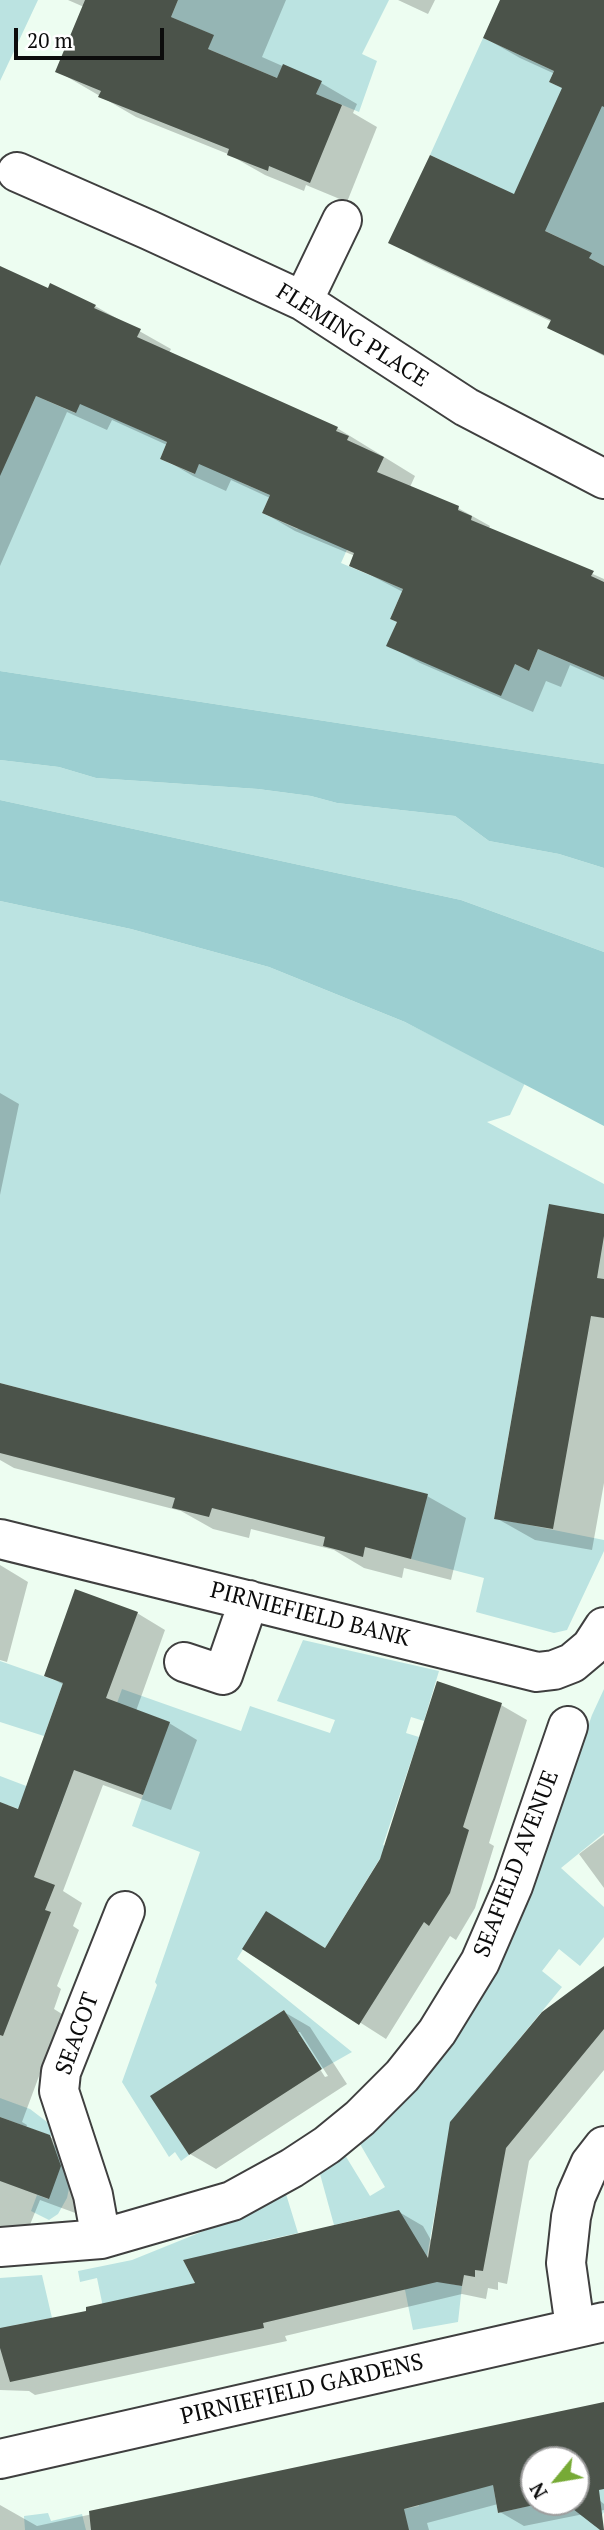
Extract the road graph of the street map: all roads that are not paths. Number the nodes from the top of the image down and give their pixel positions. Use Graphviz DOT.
graph roads {
  1 [pos="17,172"];
  2 [pos="342,220"];
  3 [pos="303,301"];
  4 [pos="604,479"];
  5 [pos="0,1539"];
  6 [pos="249,1600"];
  7 [pos="604,1628"];
  8 [pos="184,1662"];
  9 [pos="568,1726"];
  10 [pos="125,1911"];
  11 [pos="604,2146"];
  12 [pos="101,2239"];
  13 [pos="0,2248"];
  14 [pos="589,2325"];
  15 [pos="0,2459"];
  1 -- 3 [label="street, FLEMING PLACE"];
  2 -- 3 [label="street"];
  3 -- 4 [label="street, FLEMING PLACE"];
  5 -- 6 [label="street, PIRNIEFIELD BANK"];
  6 -- 7 [label="street, PIRNIEFIELD BANK"];
  6 -- 8 [label="street"];
  9 -- 12 [label="street, SEAFIELD AVENUE"];
  10 -- 12 [label="street, SEACOT"];
  11 -- 14 [label="street"];
  12 -- 13 [label="street, SEAFIELD AVENUE"];
  14 -- 15 [label="street, PIRNIEFIELD GARDENS"];
}
